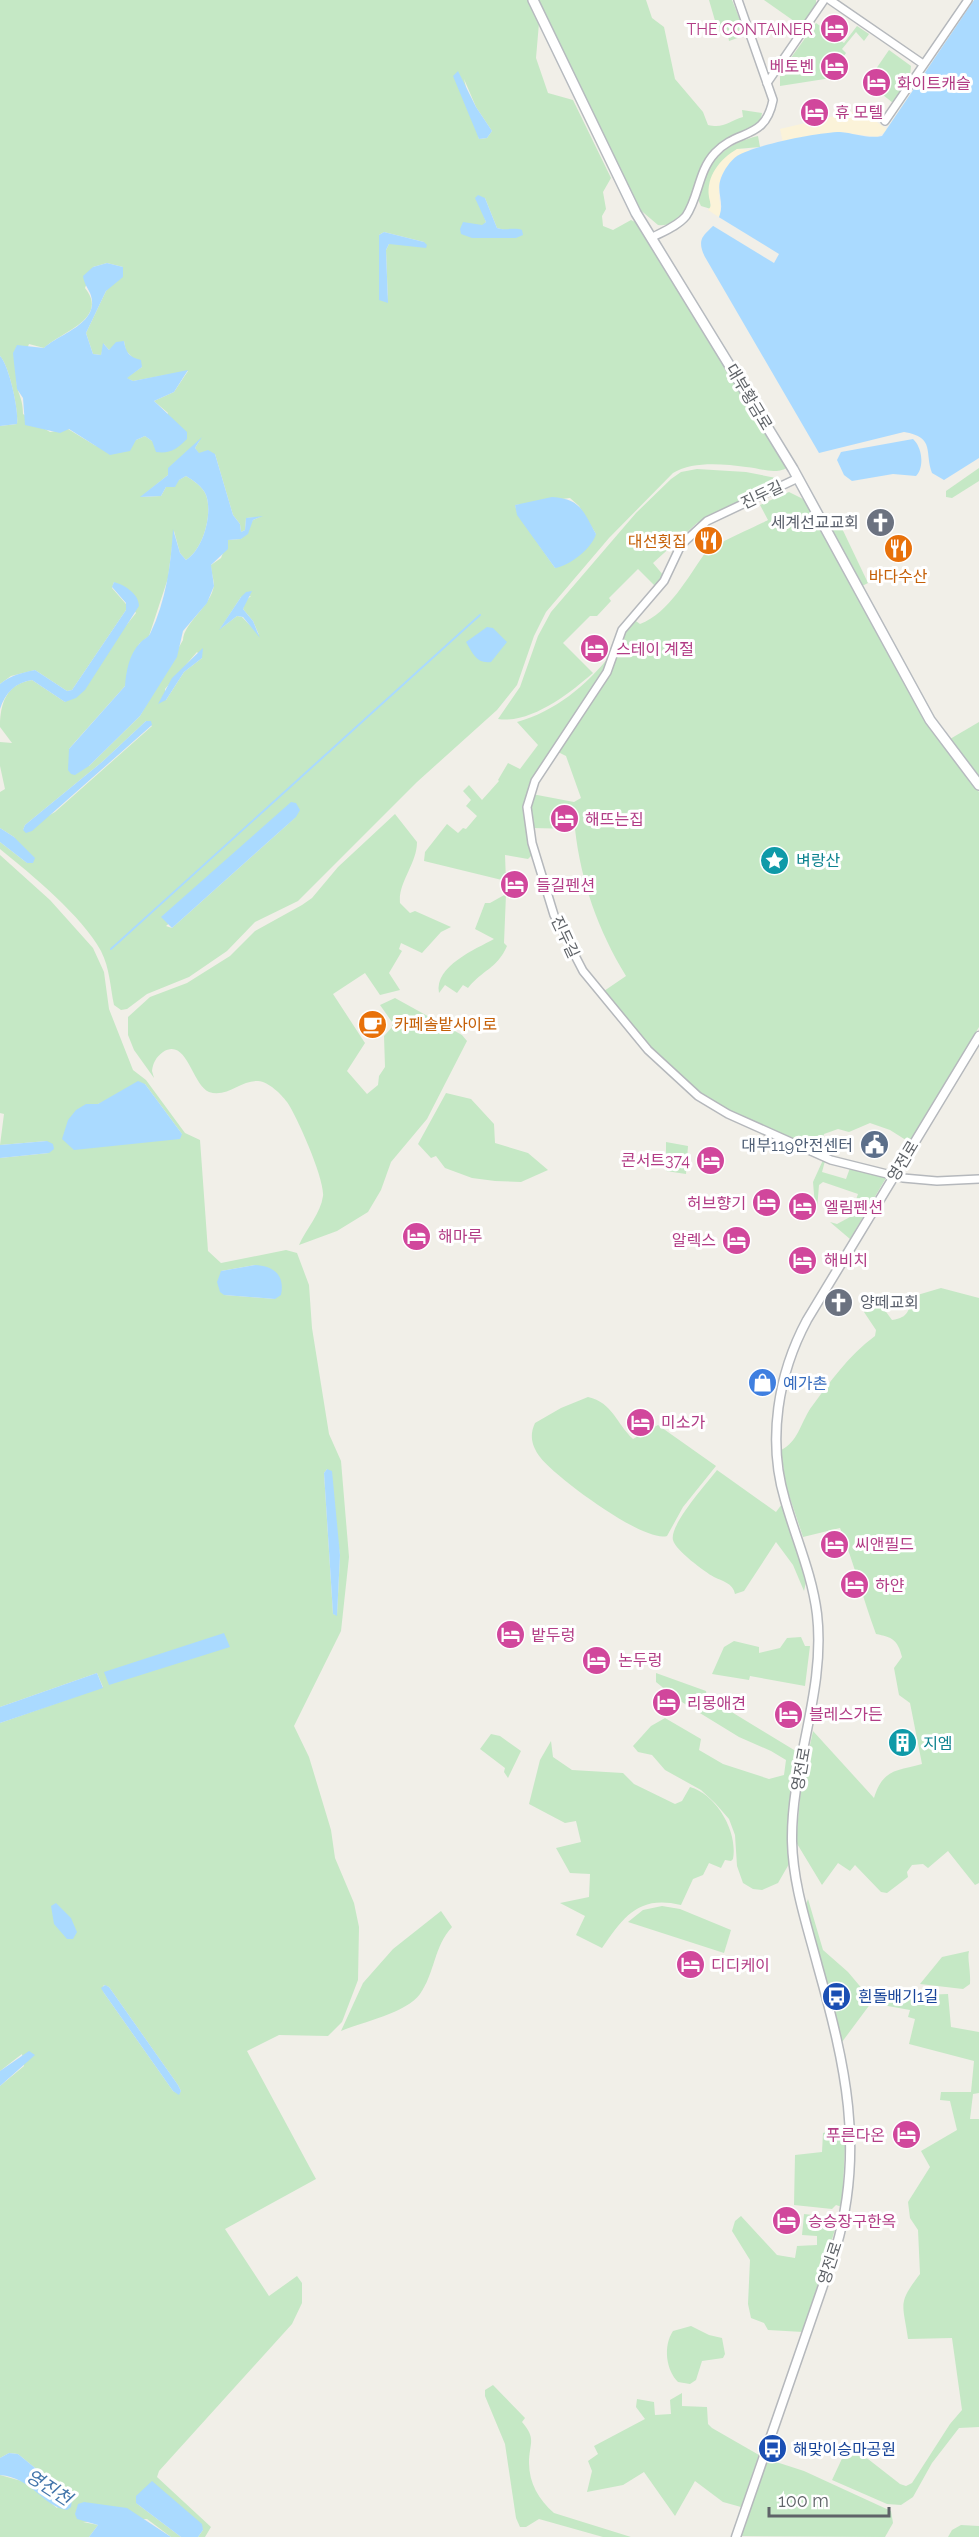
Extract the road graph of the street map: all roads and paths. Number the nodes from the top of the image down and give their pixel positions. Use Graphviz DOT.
graph roads {
  1 [pos="533,0"];
  2 [pos="738,0"];
  3 [pos="824,0"];
  4 [pos="830,0"];
  5 [pos="968,0"];
  6 [pos="923,64"];
  7 [pos="767,83"];
  8 [pos="885,121"];
  9 [pos="651,238"];
  10 [pos="798,478"];
  11 [pos="979,785"];
  12 [pos="979,1036"];
  13 [pos="894,1177"];
  14 [pos="979,1179"];
  15 [pos="736,2537"];
  1 -- 9 [label="main road, 대부황금로"];
  2 -- 7 [label="street"];
  3 -- 7 [label="street"];
  4 -- 6 [label="street"];
  5 -- 6 [label="street"];
  6 -- 8 [label="street"];
  7 -- 9 [label="street"];
  9 -- 10 [label="main road, 대부황금로"];
  10 -- 11 [label="main road, 대부황금로"];
  10 -- 13 [label="street, 진두길"];
  12 -- 13 [label="street, 영전로"];
  13 -- 14 [label="street, 진두길"];
  13 -- 15 [label="street, 영전로"];
}
